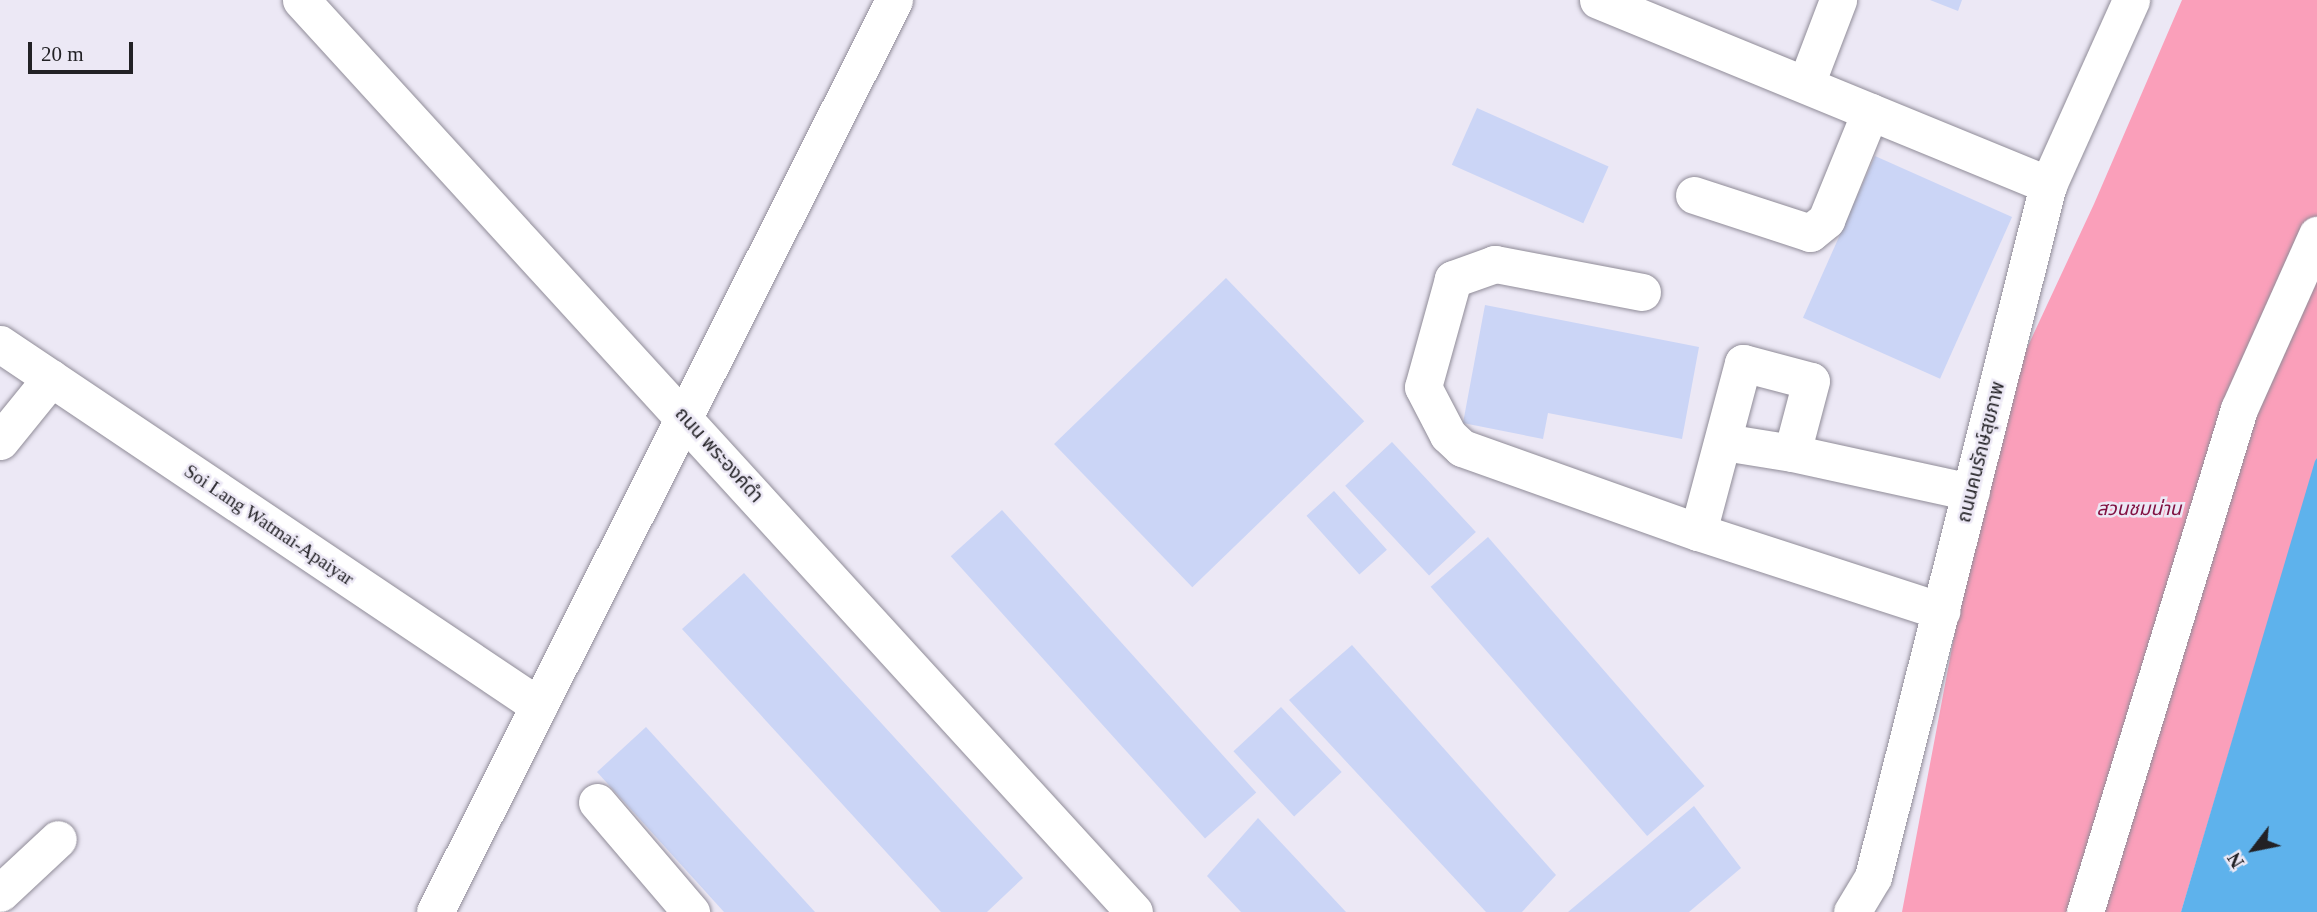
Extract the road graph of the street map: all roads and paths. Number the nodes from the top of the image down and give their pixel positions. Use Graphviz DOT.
graph roads {
  1 [pos="301,0"];
  2 [pos="894,0"];
  3 [pos="1598,0"];
  4 [pos="1838,0"];
  5 [pos="2132,0"];
  6 [pos="1807,84"];
  7 [pos="1870,112"];
  8 [pos="2048,185"];
  9 [pos="1694,195"];
  10 [pos="2317,234"];
  11 [pos="1642,292"];
  12 [pos="0,344"];
  13 [pos="51,378"];
  14 [pos="684,416"];
  15 [pos="0,440"];
  16 [pos="1724,442"];
  17 [pos="1793,453"];
  18 [pos="1971,492"];
  19 [pos="1698,532"];
  20 [pos="1941,611"];
  21 [pos="539,706"];
  22 [pos="597,802"];
  23 [pos="58,839"];
  24 [pos="0,893"];
  25 [pos="435,912"];
  26 [pos="691,912"];
  27 [pos="1134,912"];
  28 [pos="1852,912"];
  29 [pos="2085,912"];
  1 -- 14 [label="street, ถนน พระองค์ดำ"];
  2 -- 14 [label="street"];
  3 -- 6 [label="street"];
  4 -- 6 [label="street"];
  5 -- 8 [label="street, ถนนคนรักษ์สุขภาพ"];
  6 -- 7 [label="street"];
  7 -- 8 [label="street"];
  7 -- 9 [label="street"];
  8 -- 18 [label="street, ถนนคนรักษ์สุขภาพ"];
  10 -- 29 [label="street"];
  11 -- 19 [label="street"];
  12 -- 13 [label="street, Soi Lang Watmai-Apaiyar"];
  13 -- 15 [label="street"];
  13 -- 21 [label="street, Soi Lang Watmai-Apaiyar"];
  14 -- 21 [label="street"];
  14 -- 27 [label="street, ถนน พระองค์ดำ"];
  16 -- 17 [label="street"];
  16 -- 17 [label="street"];
  16 -- 19 [label="street"];
  17 -- 18 [label="street"];
  18 -- 20 [label="street, ถนนคนรักษ์สุขภาพ"];
  19 -- 20 [label="street"];
  20 -- 28 [label="street, ถนนคนรักษ์สุขภาพ"];
  21 -- 25 [label="street"];
  22 -- 26 [label="street"];
  23 -- 24 [label="street"];
}
